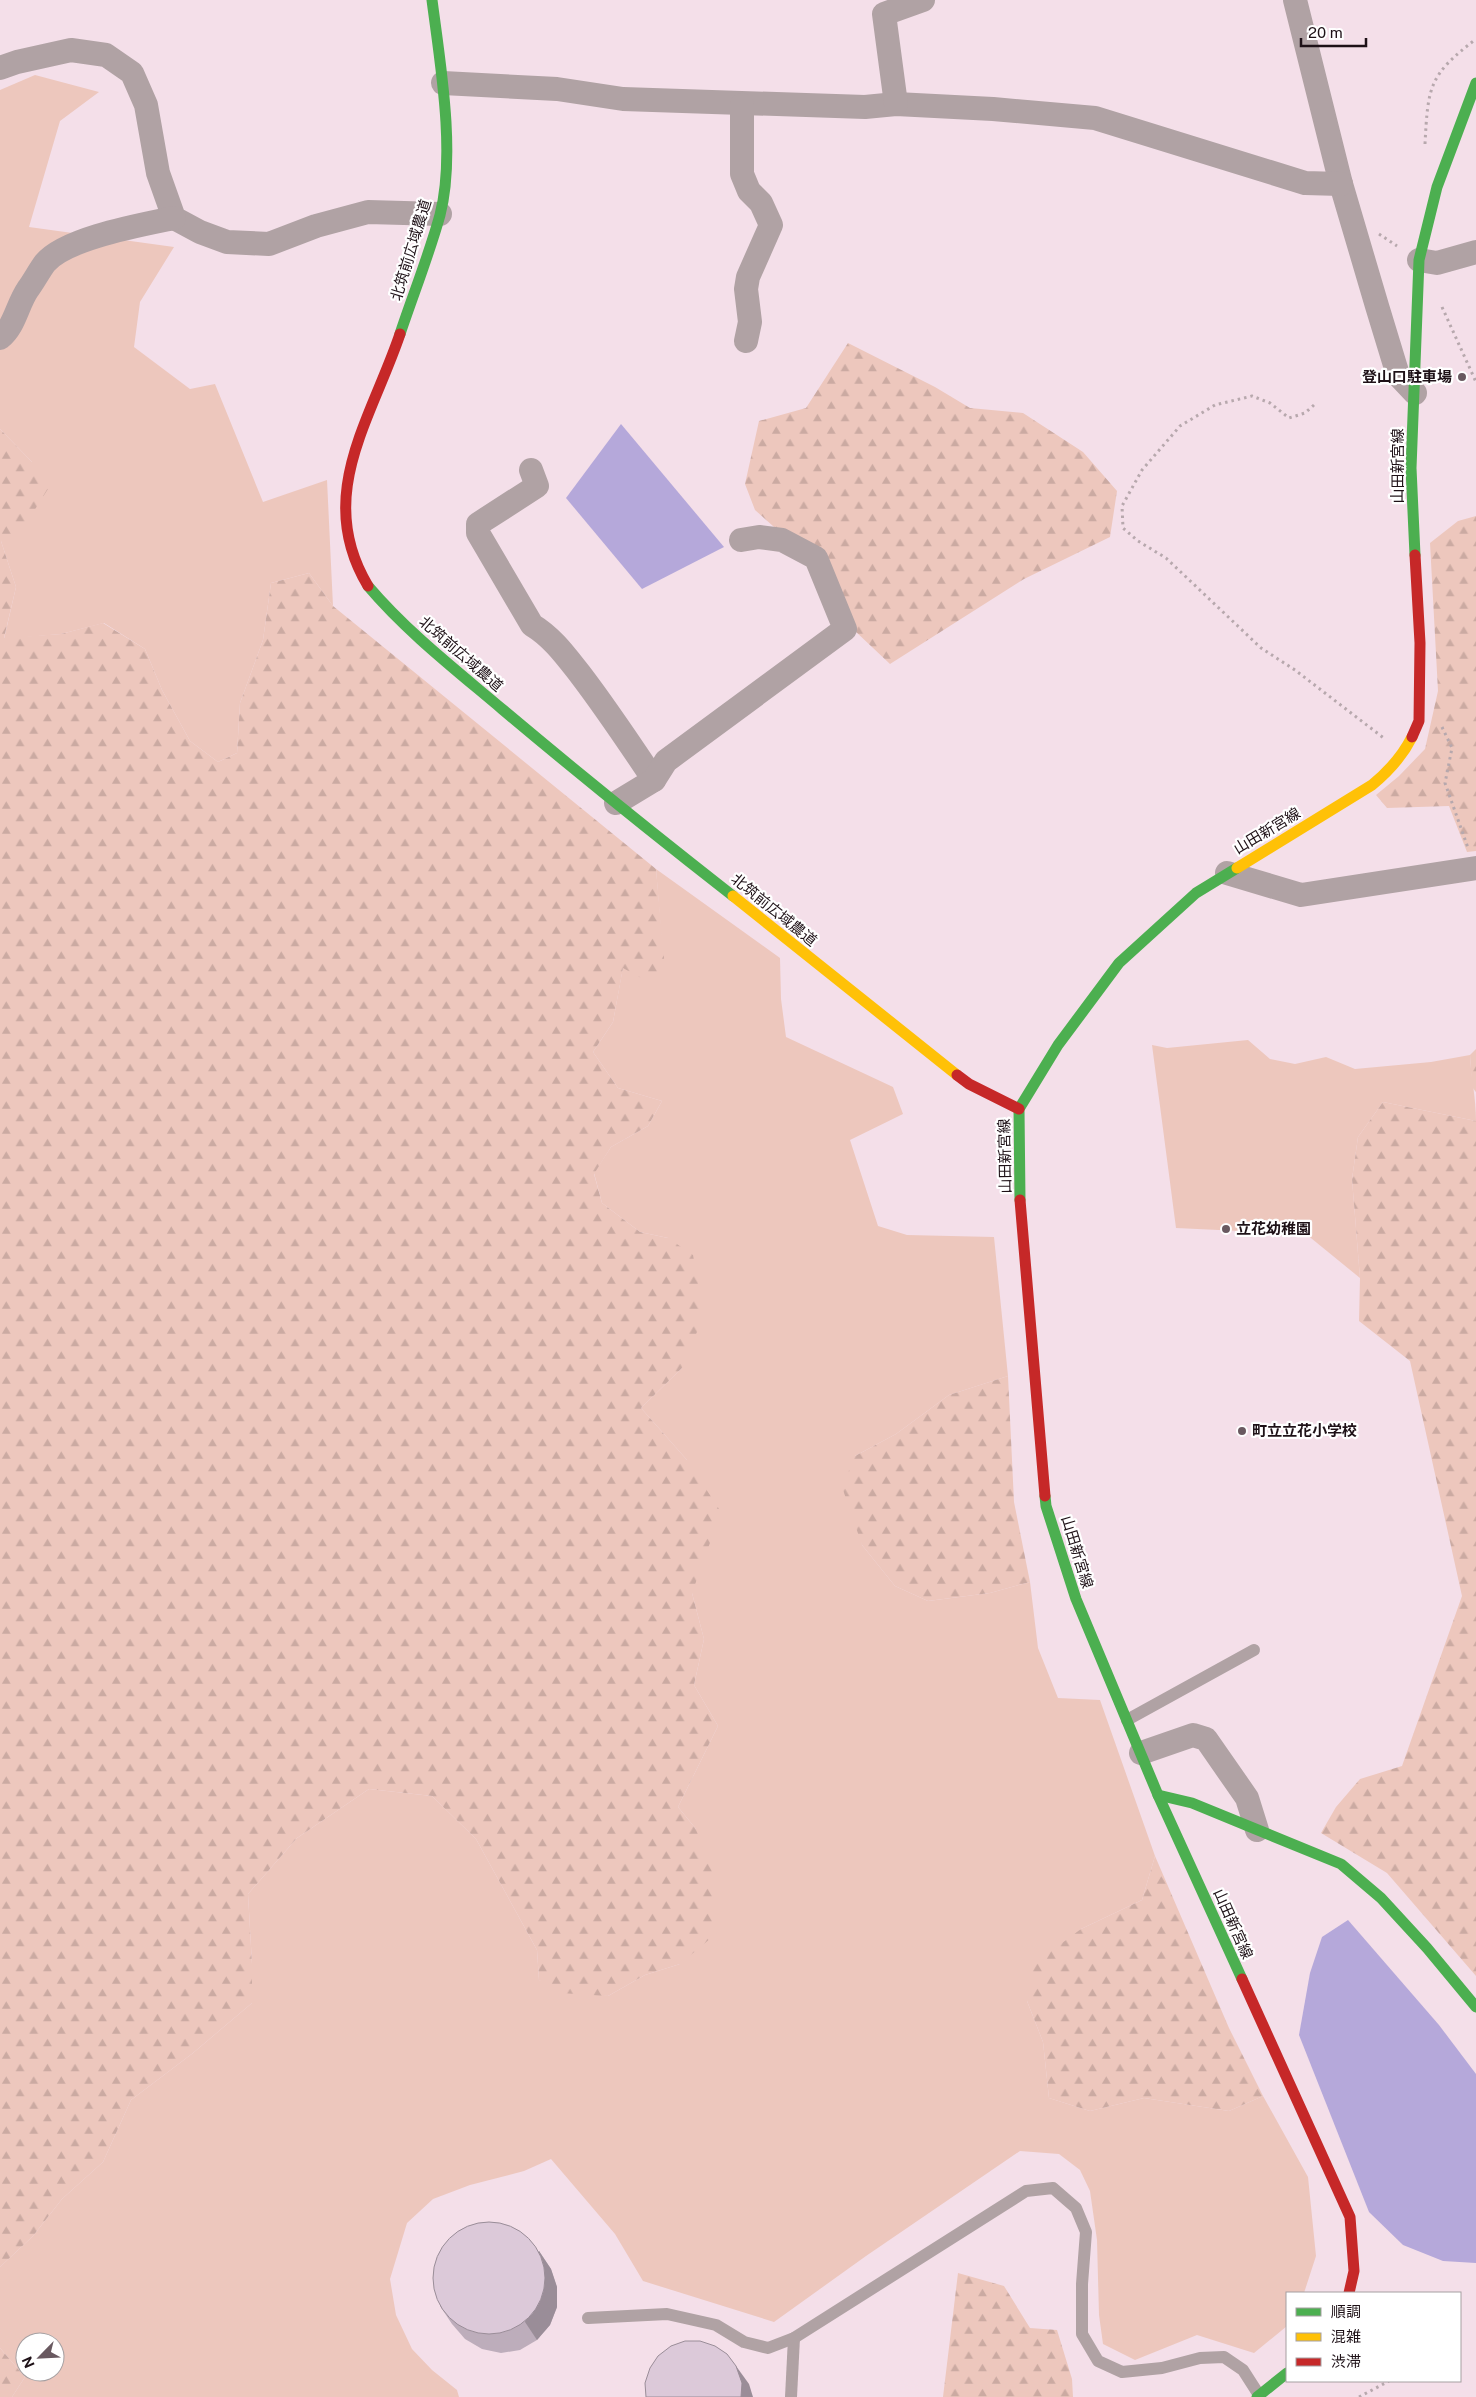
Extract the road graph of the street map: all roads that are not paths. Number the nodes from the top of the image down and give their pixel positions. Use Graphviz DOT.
graph roads {
  1 [pos="432,0"];
  2 [pos="923,0"];
  3 [pos="1295,0"];
  4 [pos="0,68"];
  5 [pos="443,83"];
  6 [pos="1476,83"];
  7 [pos="896,104"];
  8 [pos="742,105"];
  9 [pos="1340,184"];
  10 [pos="440,214"];
  11 [pos="174,218"];
  12 [pos="1476,252"];
  13 [pos="1419,260"];
  14 [pos="0,338"];
  15 [pos="746,341"];
  16 [pos="1415,393"];
  17 [pos="531,470"];
  18 [pos="741,540"];
  19 [pos="654,780"];
  20 [pos="616,803"];
  21 [pos="1476,868"];
  22 [pos="1226,873"];
  23 [pos="1019,1109"];
  24 [pos="1254,1650"];
  25 [pos="1127,1720"];
  26 [pos="1141,1753"];
  27 [pos="1158,1795"];
  28 [pos="1257,1830"];
  29 [pos="1476,2007"];
  30 [pos="1349,2292"];
  31 [pos="588,2318"];
  32 [pos="794,2338"];
  33 [pos="1286,2374"];
  34 [pos="1258,2396"];
  35 [pos="791,2397"];
  1 -- 5 [label="main road, 北筑前広域農道"];
  2 -- 7 [label="street"];
  3 -- 9 [label="street"];
  4 -- 11 [label="street"];
  5 -- 8 [label="street"];
  5 -- 10 [label="main road, 北筑前広域農道"];
  6 -- 13 [label="main road, 山田新宮線"];
  7 -- 8 [label="street"];
  7 -- 9 [label="street"];
  8 -- 15 [label="street"];
  9 -- 16 [label="street"];
  10 -- 11 [label="street"];
  10 -- 20 [label="main road, 北筑前広域農道"];
  11 -- 14 [label="street"];
  12 -- 13 [label="street"];
  13 -- 16 [label="main road, 山田新宮線"];
  16 -- 22 [label="main road, 山田新宮線"];
  17 -- 19 [label="street"];
  18 -- 19 [label="street"];
  19 -- 20 [label="street"];
  20 -- 23 [label="main road, 北筑前広域農道"];
  21 -- 22 [label="street"];
  22 -- 23 [label="main road, 山田新宮線"];
  23 -- 25 [label="main road, 山田新宮線"];
  24 -- 25 [label="lane"];
  25 -- 26 [label="main road, 山田新宮線"];
  26 -- 27 [label="main road, 山田新宮線"];
  26 -- 28 [label="street"];
  27 -- 28 [label="main road"];
  27 -- 30 [label="main road, 山田新宮線"];
  28 -- 29 [label="main road"];
  31 -- 32 [label="lane"];
  32 -- 34 [label="lane"];
  32 -- 35 [label="lane"];
  33 -- 34 [label="main road"];
}
